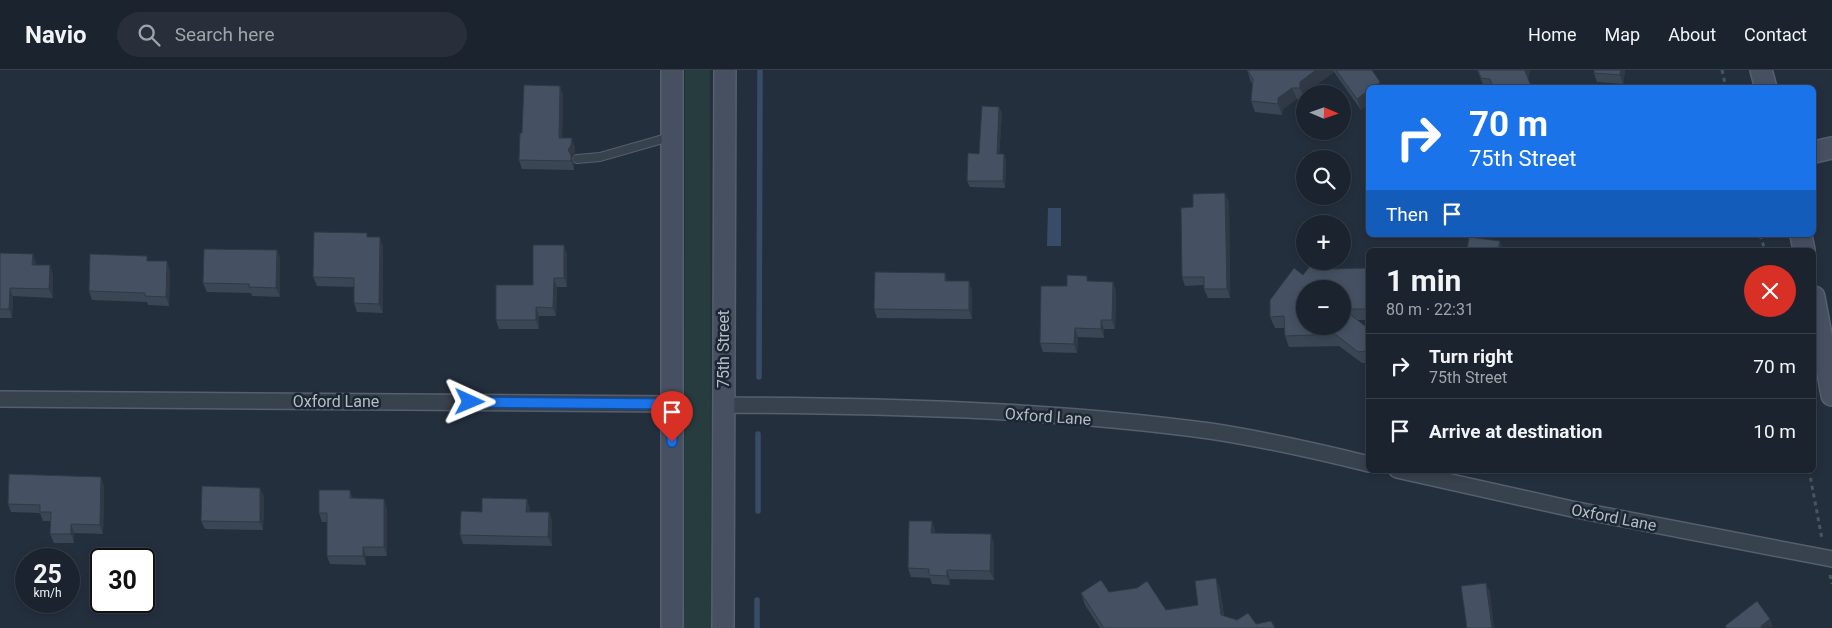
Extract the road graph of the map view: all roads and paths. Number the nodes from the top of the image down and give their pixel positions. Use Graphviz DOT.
graph roads {
  1 [pos="672,70"];
  2 [pos="725,70"];
  3 [pos="1722,70"];
  4 [pos="1761,70"];
  5 [pos="1725,85"];
  6 [pos="1765,85"];
  7 [pos="672,137"];
  8 [pos="1832,148"];
  9 [pos="1816,152"];
  10 [pos="578,159"];
  11 [pos="1816,308"];
  12 [pos="1832,395"];
  13 [pos="0,399"];
  14 [pos="672,404"];
  15 [pos="723,405"];
  16 [pos="1366,463"];
  17 [pos="1410,473"];
  18 [pos="1810,473"];
  19 [pos="1829,559"];
  20 [pos="1832,584"];
  21 [pos="672,628"];
  22 [pos="723,628"];
  1 -- 7 [label="main road"];
  2 -- 15 [label="main road, 75th Street"];
  3 -- 5 [label="path"];
  4 -- 6 [label="main road"];
  7 -- 10 [label="lane"];
  7 -- 14 [label="main road"];
  8 -- 9 [label="main road"];
  11 -- 12 [label="main road"];
  13 -- 14 [label="street, Oxford Lane"];
  14 -- 21 [label="main road"];
  15 -- 16 [label="street, Oxford Lane"];
  15 -- 22 [label="main road, 75th Street"];
  17 -- 19 [label="street, Oxford Lane"];
  18 -- 19 [label="path"];
  19 -- 20 [label="path"];
}
